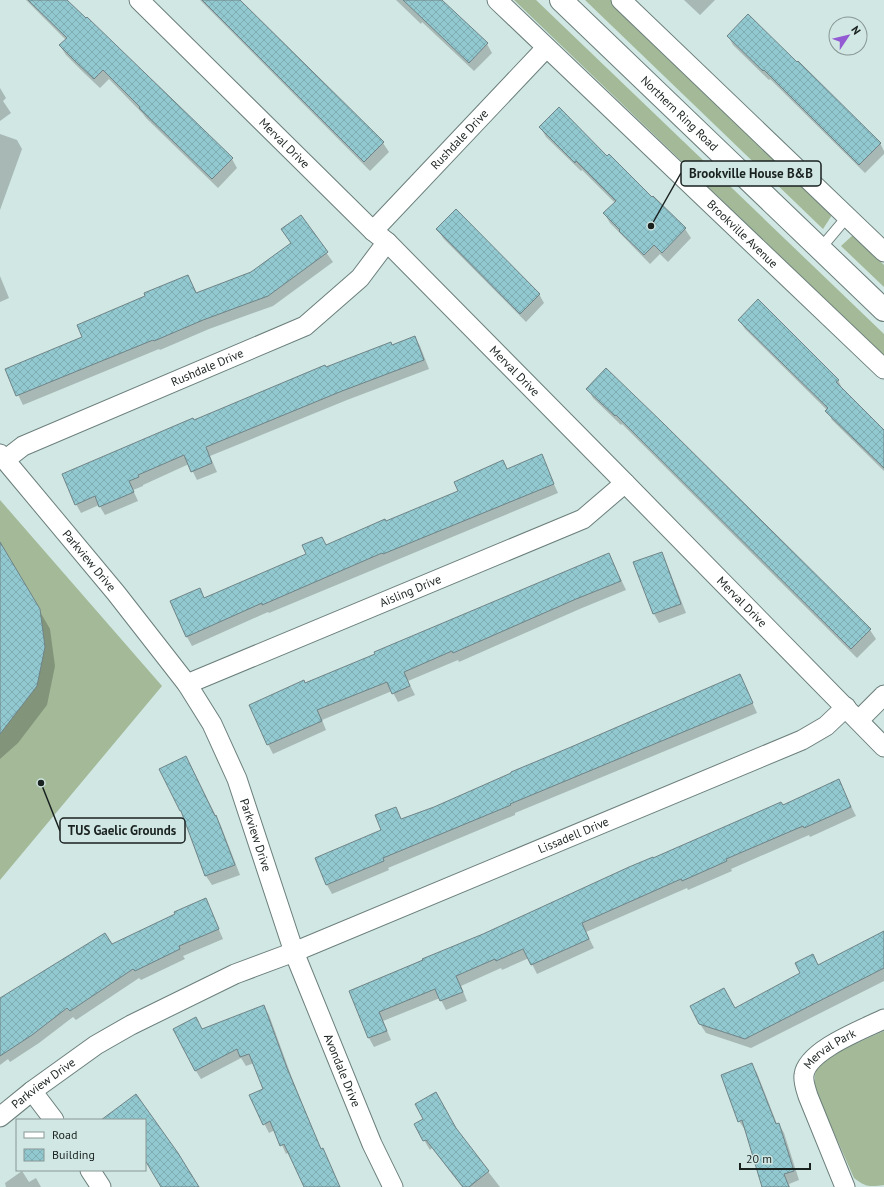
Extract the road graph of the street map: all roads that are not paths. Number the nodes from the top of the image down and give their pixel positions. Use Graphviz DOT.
graph roads {
  1 [pos="139,0"];
  2 [pos="497,0"];
  3 [pos="561,0"];
  4 [pos="620,0"];
  5 [pos="546,48"];
  6 [pos="847,217"];
  7 [pos="380,237"];
  8 [pos="820,249"];
  9 [pos="884,252"];
  10 [pos="884,310"];
  11 [pos="884,370"];
  12 [pos="3,457"];
  13 [pos="625,483"];
  14 [pos="187,684"];
  15 [pos="884,695"];
  16 [pos="853,714"];
  17 [pos="884,747"];
  18 [pos="294,952"];
  19 [pos="884,1019"];
  20 [pos="32,1091"];
  21 [pos="0,1117"];
  22 [pos="53,1119"];
  23 [pos="91,1171"];
  24 [pos="101,1187"];
  25 [pos="393,1187"];
  26 [pos="845,1187"];
  1 -- 7 [label="street, Merval Drive"];
  2 -- 5 [label="street, Brookville Avenue"];
  3 -- 8 [label="main road, Northern Ring Road"];
  4 -- 6 [label="street"];
  5 -- 7 [label="street, Rushdale Drive"];
  5 -- 11 [label="street, Brookville Avenue"];
  6 -- 8 [label="lane"];
  6 -- 9 [label="street"];
  7 -- 12 [label="street, Rushdale Drive"];
  7 -- 13 [label="street, Merval Drive"];
  8 -- 10 [label="main road, Northern Ring Road"];
  12 -- 14 [label="street, Parkview Drive"];
  13 -- 14 [label="street, Aisling Drive"];
  13 -- 16 [label="street, Merval Drive"];
  14 -- 18 [label="street, Parkview Drive"];
  15 -- 16 [label="street, Lissadell Drive"];
  16 -- 17 [label="street, Merval Drive"];
  16 -- 18 [label="street, Lissadell Drive"];
  18 -- 20 [label="street, Parkview Drive"];
  18 -- 25 [label="street, Avondale Drive"];
  19 -- 26 [label="street, Merval Park"];
  20 -- 21 [label="street, Parkview Drive"];
  20 -- 22 [label="street"];
  23 -- 24 [label="street"];
}
